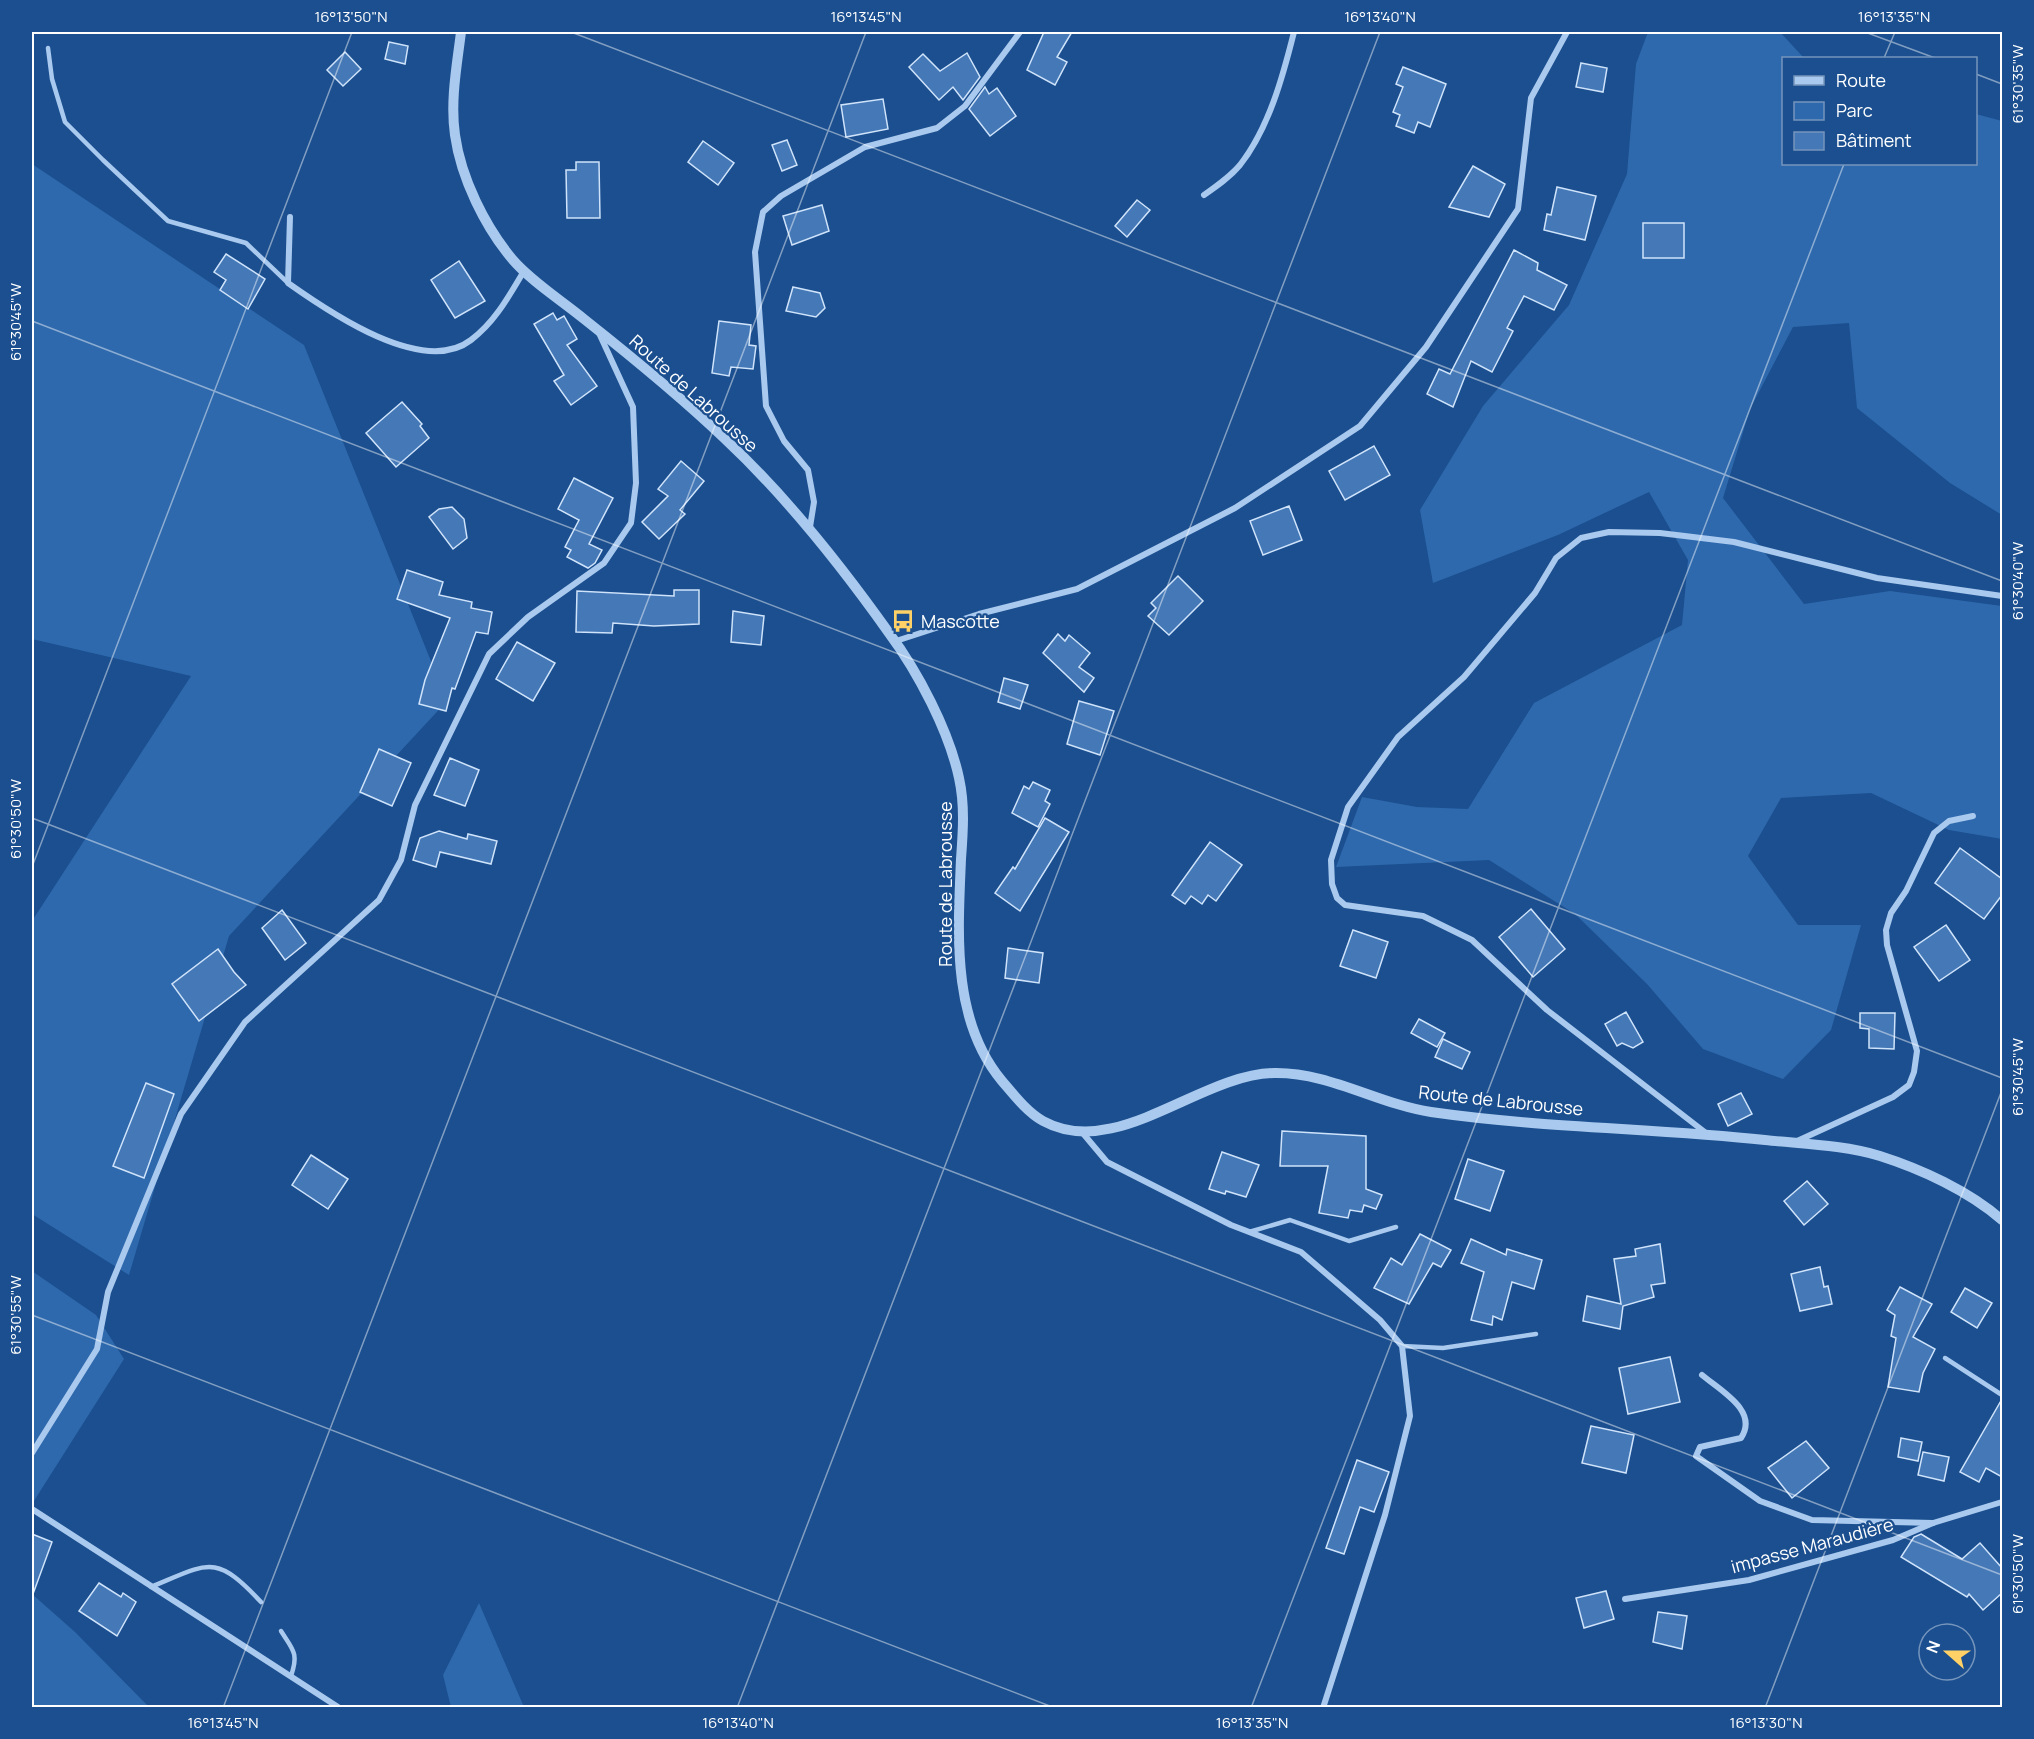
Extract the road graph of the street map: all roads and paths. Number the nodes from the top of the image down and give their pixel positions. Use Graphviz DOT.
graph roads {
  1 [pos="461,32"];
  2 [pos="1020,32"];
  3 [pos="1294,32"];
  4 [pos="1567,32"];
  5 [pos="48,48"];
  6 [pos="1204,195"];
  7 [pos="290,217"];
  8 [pos="524,270"];
  9 [pos="288,283"];
  10 [pos="598,330"];
  11 [pos="810,527"];
  12 [pos="2002,596"];
  13 [pos="896,642"];
  14 [pos="1973,816"];
  15 [pos="1081,1131"];
  16 [pos="1706,1133"];
  17 [pos="1792,1143"];
  18 [pos="2002,1220"];
  19 [pos="1396,1227"];
  20 [pos="1249,1232"];
  21 [pos="1536,1334"];
  22 [pos="1402,1346"];
  23 [pos="1946,1358"];
  24 [pos="1702,1375"];
  25 [pos="2002,1395"];
  26 [pos="32,1453"];
  27 [pos="2002,1502"];
  28 [pos="32,1509"];
  29 [pos="1933,1523"];
  30 [pos="151,1587"];
  31 [pos="1625,1599"];
  32 [pos="261,1602"];
  33 [pos="281,1631"];
  34 [pos="291,1676"];
  35 [pos="338,1707"];
  36 [pos="1323,1707"];
  1 -- 8 [label="street, Route de Labrousse"];
  2 -- 11 [label="street"];
  3 -- 6 [label="street"];
  4 -- 13 [label="street"];
  5 -- 9 [label="lane"];
  7 -- 9 [label="street"];
  8 -- 9 [label="street"];
  8 -- 10 [label="street, Route de Labrousse"];
  10 -- 11 [label="street, Route de Labrousse"];
  10 -- 26 [label="street"];
  11 -- 13 [label="street, Route de Labrousse"];
  12 -- 16 [label="street"];
  13 -- 15 [label="street, Route de Labrousse"];
  14 -- 17 [label="street"];
  15 -- 16 [label="street, Route de Labrousse"];
  15 -- 20 [label="street"];
  16 -- 17 [label="street, Route de Labrousse"];
  17 -- 18 [label="street, Route de Labrousse"];
  19 -- 20 [label="lane"];
  20 -- 22 [label="street"];
  21 -- 22 [label="lane"];
  22 -- 36 [label="street"];
  23 -- 25 [label="lane"];
  24 -- 29 [label="street"];
  27 -- 29 [label="street, impasse Maraudière"];
  28 -- 30 [label="street"];
  29 -- 31 [label="street, impasse Maraudière"];
  30 -- 32 [label="lane"];
  30 -- 34 [label="street"];
  33 -- 34 [label="lane"];
  34 -- 35 [label="street"];
}
